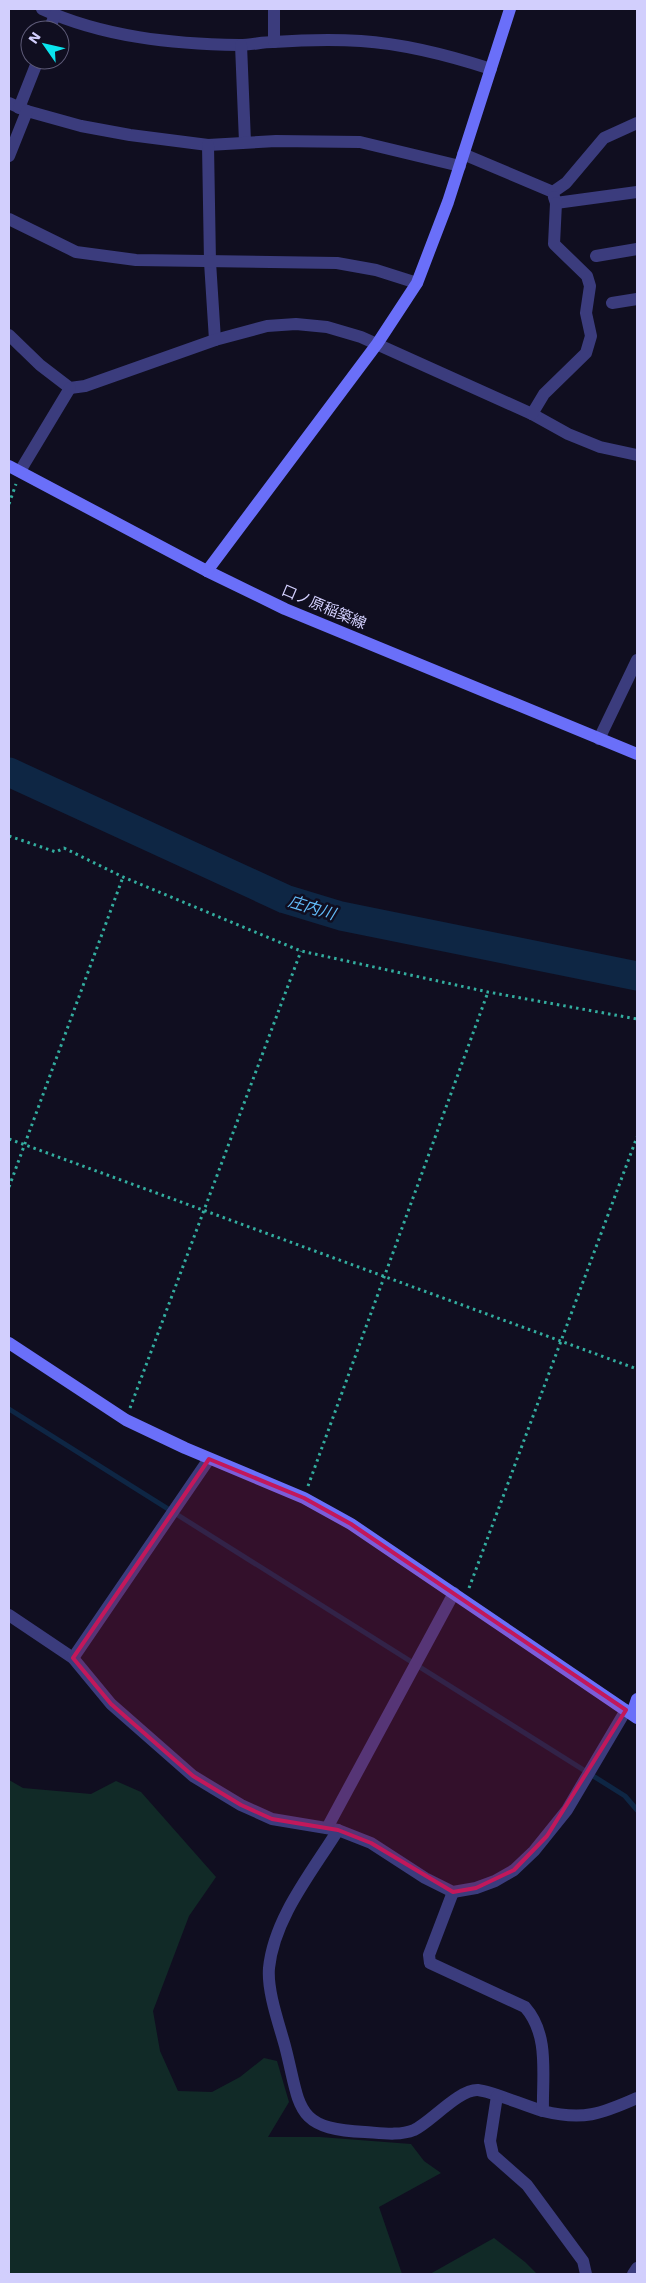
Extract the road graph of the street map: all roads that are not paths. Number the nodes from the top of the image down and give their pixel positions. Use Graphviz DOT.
graph roads {
  1 [pos="42,9"];
  2 [pos="274,9"];
  3 [pos="510,9"];
  4 [pos="55,15"];
  5 [pos="53,20"];
  6 [pos="274,42"];
  7 [pos="241,45"];
  8 [pos="490,69"];
  9 [pos="34,70"];
  10 [pos="18,108"];
  11 [pos="637,123"];
  12 [pos="245,142"];
  13 [pos="208,145"];
  14 [pos="9,156"];
  15 [pos="461,160"];
  16 [pos="637,192"];
  17 [pos="555,197"];
  18 [pos="9,219"];
  19 [pos="637,250"];
  20 [pos="596,256"];
  21 [pos="210,262"];
  22 [pos="417,283"];
  23 [pos="637,299"];
  24 [pos="612,303"];
  25 [pos="9,335"];
  26 [pos="215,340"];
  27 [pos="377,344"];
  28 [pos="70,388"];
  29 [pos="532,414"];
  30 [pos="637,455"];
  31 [pos="14,469"];
  32 [pos="207,571"];
  33 [pos="637,660"];
  34 [pos="599,739"];
  35 [pos="637,754"];
  36 [pos="9,1343"];
  37 [pos="209,1459"];
  38 [pos="459,1597"];
  39 [pos="9,1615"];
  40 [pos="72,1658"];
  41 [pos="637,1699"];
  42 [pos="632,1714"];
  43 [pos="332,1829"];
  44 [pos="453,1892"];
  45 [pos="497,2096"];
  46 [pos="637,2098"];
  47 [pos="542,2111"];
  48 [pos="637,2268"];
  49 [pos="586,2274"];
  50 [pos="633,2274"];
  1 -- 4 [label="street"];
  2 -- 6 [label="street"];
  3 -- 8 [label="street"];
  4 -- 5 [label="street"];
  4 -- 7 [label="street"];
  6 -- 7 [label="street"];
  6 -- 8 [label="street"];
  7 -- 12 [label="street"];
  8 -- 15 [label="street"];
  9 -- 10 [label="street"];
  10 -- 13 [label="street"];
  10 -- 14 [label="street"];
  11 -- 17 [label="street"];
  12 -- 13 [label="street"];
  12 -- 15 [label="street"];
  13 -- 21 [label="street"];
  15 -- 17 [label="street"];
  15 -- 22 [label="street"];
  16 -- 17 [label="street"];
  17 -- 29 [label="street"];
  18 -- 21 [label="street"];
  19 -- 20 [label="street"];
  21 -- 22 [label="street"];
  21 -- 26 [label="street"];
  22 -- 27 [label="street"];
  23 -- 24 [label="street"];
  25 -- 28 [label="street"];
  26 -- 27 [label="street"];
  26 -- 28 [label="street"];
  27 -- 29 [label="street"];
  27 -- 32 [label="street"];
  28 -- 31 [label="street"];
  29 -- 30 [label="street"];
  31 -- 32 [label="street, 口ノ原稲築線"];
  32 -- 34 [label="street, 口ノ原稲築線"];
  33 -- 34 [label="street"];
  34 -- 35 [label="street, 口ノ原稲築線"];
  36 -- 37 [label="street"];
  37 -- 38 [label="street"];
  37 -- 40 [label="street"];
  38 -- 42 [label="street"];
  38 -- 43 [label="street"];
  39 -- 40 [label="street"];
  40 -- 43 [label="street"];
  41 -- 42 [label="street"];
  42 -- 44 [label="street"];
  43 -- 44 [label="street"];
  43 -- 45 [label="street"];
  44 -- 47 [label="street"];
  45 -- 47 [label="street"];
  45 -- 49 [label="street"];
  46 -- 47 [label="street"];
  48 -- 50 [label="street"];
}
